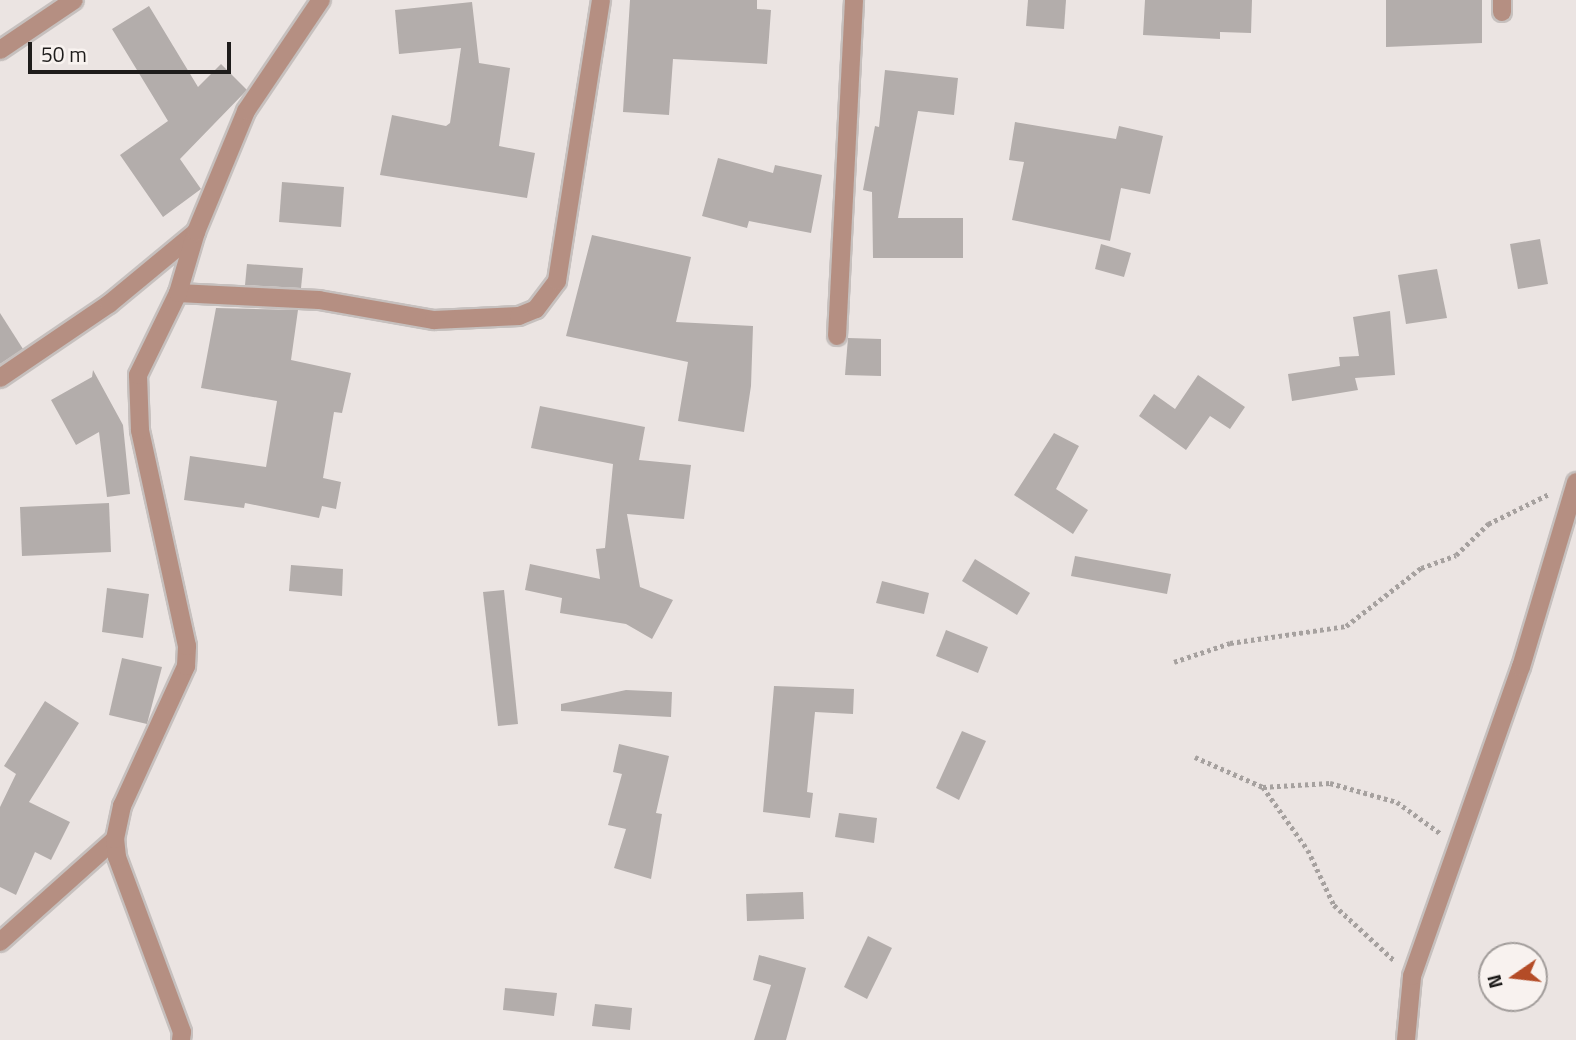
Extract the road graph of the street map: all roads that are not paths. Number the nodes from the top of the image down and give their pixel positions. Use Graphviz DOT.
graph roads {
  1 [pos="75,0"];
  2 [pos="321,0"];
  3 [pos="601,0"];
  4 [pos="854,0"];
  5 [pos="0,50"];
  6 [pos="196,232"];
  7 [pos="178,293"];
  8 [pos="837,336"];
  9 [pos="0,378"];
  10 [pos="1576,482"];
  11 [pos="115,839"];
  12 [pos="0,942"];
  13 [pos="181,1040"];
  14 [pos="1406,1040"];
  1 -- 5 [label="street"];
  2 -- 6 [label="street"];
  3 -- 7 [label="street"];
  4 -- 8 [label="street"];
  6 -- 7 [label="street"];
  6 -- 9 [label="street"];
  7 -- 11 [label="street"];
  10 -- 14 [label="street"];
  11 -- 12 [label="street"];
  11 -- 13 [label="street"];
}
